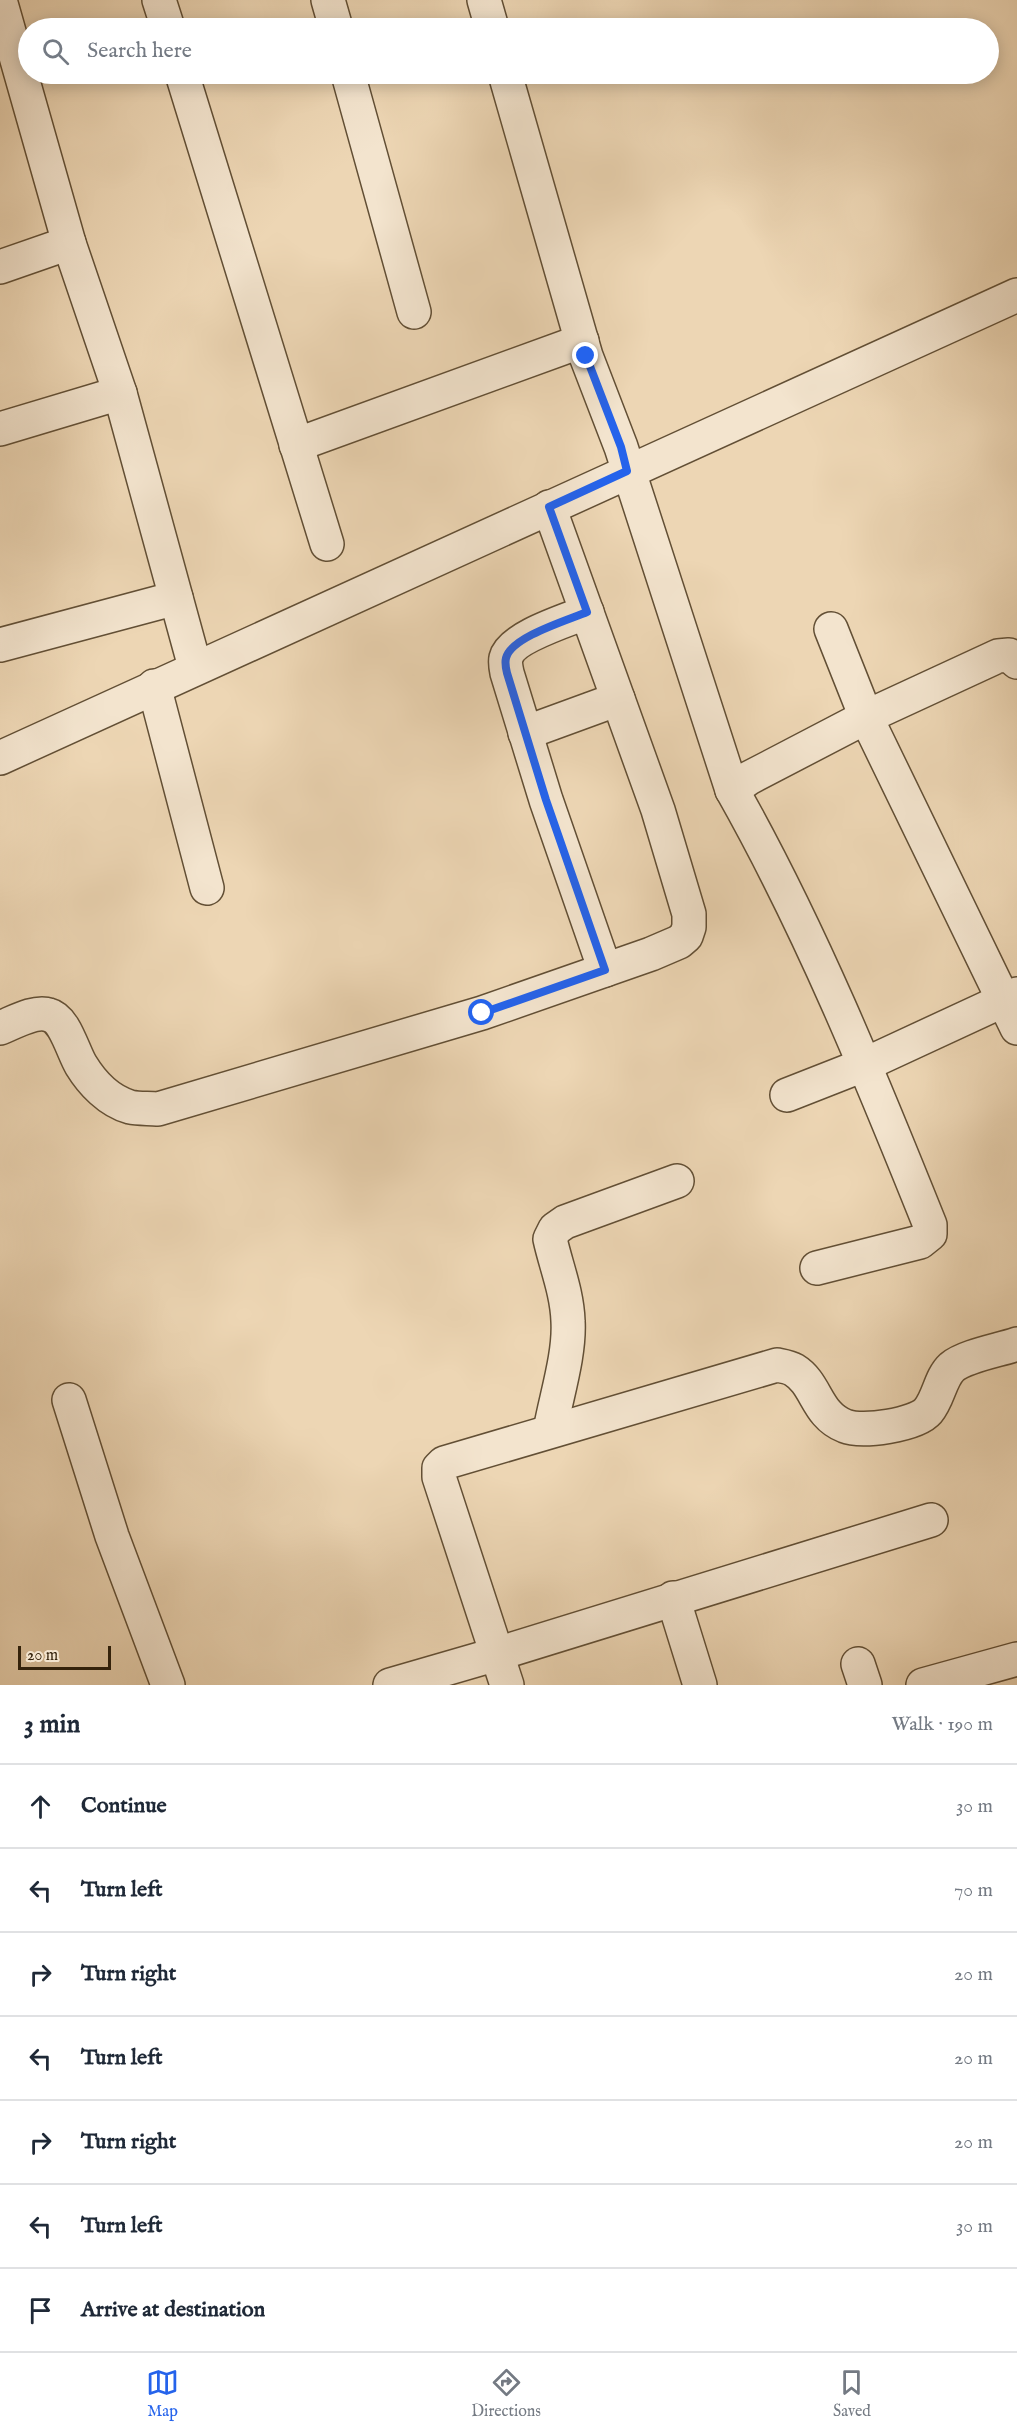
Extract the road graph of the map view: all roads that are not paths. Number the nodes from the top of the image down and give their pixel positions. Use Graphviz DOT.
graph roads {
  1 [pos="0,0"];
  2 [pos="159,0"];
  3 [pos="328,0"];
  4 [pos="484,0"];
  5 [pos="165,18"];
  6 [pos="333,18"];
  7 [pos="489,18"];
  8 [pos="18,63"];
  9 [pos="24,84"];
  10 [pos="185,84"];
  11 [pos="351,84"];
  12 [pos="508,84"];
  13 [pos="69,243"];
  14 [pos="0,267"];
  15 [pos="1017,295"];
  16 [pos="414,312"];
  17 [pos="582,341"];
  18 [pos="120,393"];
  19 [pos="0,429"];
  20 [pos="296,446"];
  21 [pos="621,449"];
  22 [pos="549,507"];
  23 [pos="327,544"];
  24 [pos="176,598"];
  25 [pos="587,612"];
  26 [pos="831,629"];
  27 [pos="0,645"];
  28 [pos="191,652"];
  29 [pos="1014,656"];
  30 [pos="154,686"];
  31 [pos="618,699"];
  32 [pos="866,717"];
  33 [pos="525,733"];
  34 [pos="0,758"];
  35 [pos="732,789"];
  36 [pos="207,888"];
  37 [pos="605,970"];
  38 [pos="1013,1008"];
  39 [pos="0,1028"];
  40 [pos="866,1064"];
  41 [pos="787,1095"];
  42 [pos="677,1182"];
  43 [pos="817,1268"];
  44 [pos="1017,1344"];
  45 [pos="69,1401"];
  46 [pos="550,1431"];
  47 [pos="931,1520"];
  48 [pos="673,1598"];
  49 [pos="497,1654"];
  50 [pos="1005,1670"];
  51 [pos="168,1685"];
  52 [pos="390,1685"];
  53 [pos="507,1685"];
  54 [pos="700,1685"];
  55 [pos="923,1685"];
  1 -- 8 [label="street"];
  2 -- 5 [label="street"];
  3 -- 6 [label="street"];
  4 -- 7 [label="street"];
  9 -- 13 [label="street"];
  10 -- 20 [label="street"];
  11 -- 16 [label="street"];
  12 -- 17 [label="street"];
  13 -- 14 [label="street"];
  13 -- 18 [label="street"];
  15 -- 21 [label="street"];
  17 -- 20 [label="street"];
  17 -- 21 [label="street"];
  18 -- 19 [label="street"];
  18 -- 24 [label="street"];
  20 -- 23 [label="street"];
  21 -- 22 [label="street"];
  21 -- 35 [label="street"];
  22 -- 25 [label="street"];
  22 -- 28 [label="street"];
  24 -- 27 [label="street"];
  24 -- 28 [label="street"];
  25 -- 31 [label="street"];
  25 -- 33 [label="street"];
  26 -- 32 [label="street"];
  28 -- 30 [label="street"];
  29 -- 32 [label="street"];
  30 -- 34 [label="street"];
  30 -- 36 [label="street"];
  31 -- 33 [label="street"];
  31 -- 37 [label="street"];
  32 -- 35 [label="street"];
  32 -- 38 [label="street"];
  33 -- 37 [label="street"];
  35 -- 40 [label="street"];
  37 -- 39 [label="street"];
  38 -- 40 [label="street"];
  40 -- 41 [label="street"];
  40 -- 43 [label="street"];
  42 -- 46 [label="street"];
  44 -- 46 [label="street"];
  45 -- 51 [label="street"];
  46 -- 49 [label="street"];
  47 -- 48 [label="street"];
  48 -- 49 [label="street"];
  48 -- 54 [label="street"];
  49 -- 52 [label="street"];
  49 -- 53 [label="street"];
  50 -- 55 [label="street"];
}
